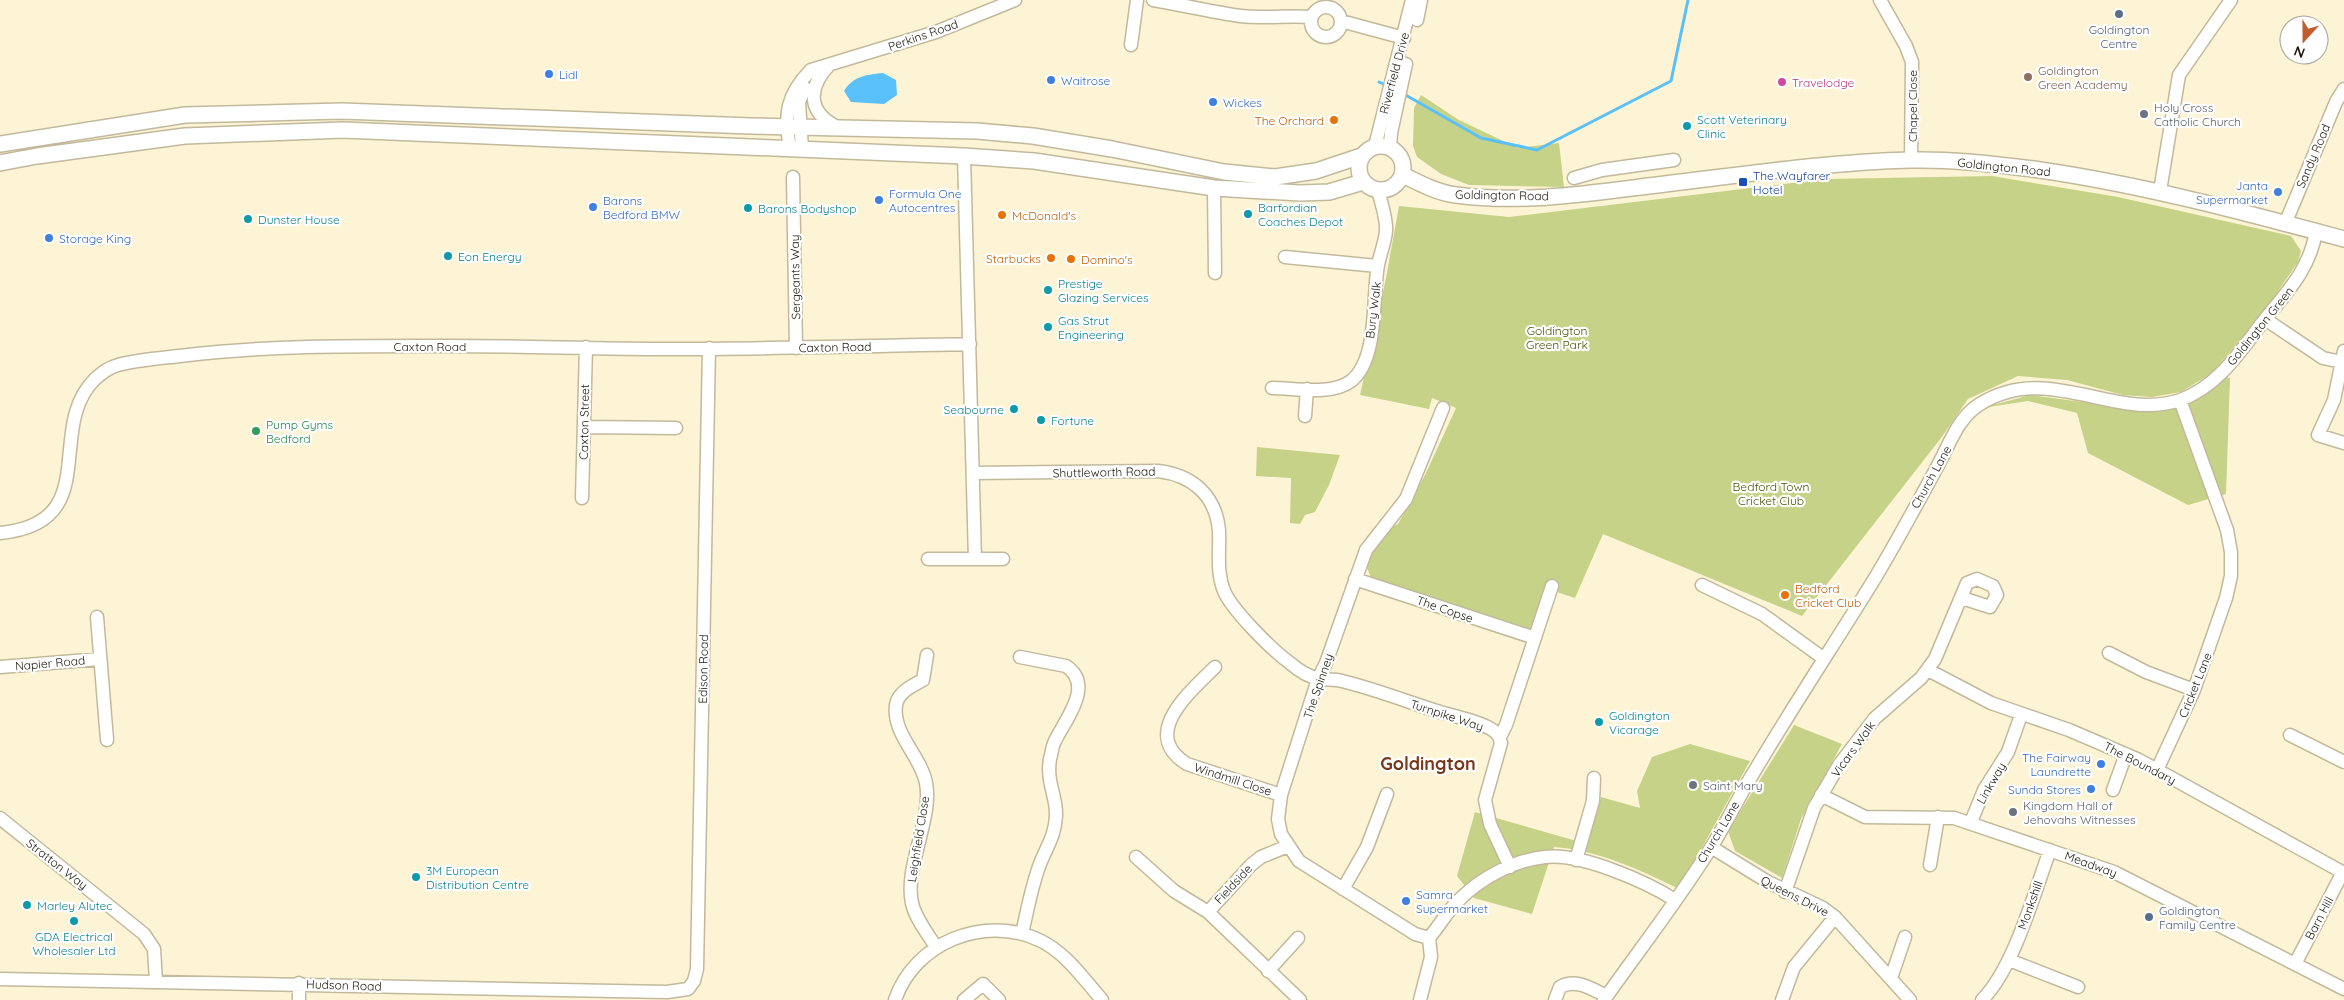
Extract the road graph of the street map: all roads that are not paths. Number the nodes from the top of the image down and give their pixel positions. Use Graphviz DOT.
graph roads {
  1 [pos="1015,0"];
  2 [pos="1137,0"];
  3 [pos="1153,0"];
  4 [pos="1412,0"];
  5 [pos="1422,0"];
  6 [pos="1880,0"];
  7 [pos="2231,0"];
  8 [pos="1311,17"];
  9 [pos="1341,21"];
  10 [pos="1404,38"];
  11 [pos="1131,45"];
  12 [pos="830,64"];
  13 [pos="820,75"];
  14 [pos="2344,90"];
  15 [pos="1391,108"];
  16 [pos="793,127"];
  17 [pos="839,128"];
  18 [pos="1384,139"];
  19 [pos="0,144"];
  20 [pos="796,149"];
  21 [pos="964,156"];
  22 [pos="1362,156"];
  23 [pos="1674,160"];
  24 [pos="1911,160"];
  25 [pos="1653,162"];
  26 [pos="0,163"];
  27 [pos="1602,170"];
  28 [pos="1403,175"];
  29 [pos="793,176"];
  30 [pos="1574,178"];
  31 [pos="1363,182"];
  32 [pos="1657,185"];
  33 [pos="1214,188"];
  34 [pos="1378,190"];
  35 [pos="2160,191"];
  36 [pos="1605,192"];
  37 [pos="2285,224"];
  38 [pos="2316,231"];
  39 [pos="2344,239"];
  40 [pos="1285,257"];
  41 [pos="1377,266"];
  42 [pos="1215,273"];
  43 [pos="2265,319"];
  44 [pos="970,344"];
  45 [pos="586,347"];
  46 [pos="709,348"];
  47 [pos="796,348"];
  48 [pos="2343,357"];
  49 [pos="1272,388"];
  50 [pos="1307,389"];
  51 [pos="2180,400"];
  52 [pos="1981,403"];
  53 [pos="1443,408"];
  54 [pos="1305,416"];
  55 [pos="584,427"];
  56 [pos="676,428"];
  57 [pos="2344,443"];
  58 [pos="974,473"];
  59 [pos="582,498"];
  60 [pos="0,533"];
  61 [pos="928,559"];
  62 [pos="975,559"];
  63 [pos="1002,559"];
  64 [pos="1355,579"];
  65 [pos="1702,585"];
  66 [pos="1552,586"];
  67 [pos="1962,598"];
  68 [pos="97,617"];
  69 [pos="1535,638"];
  70 [pos="2108,653"];
  71 [pos="927,655"];
  72 [pos="1020,657"];
  73 [pos="1824,658"];
  74 [pos="100,659"];
  75 [pos="0,667"];
  76 [pos="1215,667"];
  77 [pos="1928,670"];
  78 [pos="1318,679"];
  79 [pos="2194,690"];
  80 [pos="2021,715"];
  81 [pos="2290,735"];
  82 [pos="1500,737"];
  83 [pos="107,740"];
  84 [pos="2126,754"];
  85 [pos="2344,762"];
  86 [pos="2157,770"];
  87 [pos="1594,778"];
  88 [pos="2113,790"];
  89 [pos="1386,794"];
  90 [pos="1281,795"];
  91 [pos="1821,795"];
  92 [pos="1938,817"];
  93 [pos="0,818"];
  94 [pos="1971,822"];
  95 [pos="1288,846"];
  96 [pos="1711,847"];
  97 [pos="2050,850"];
  98 [pos="1136,856"];
  99 [pos="1576,860"];
  100 [pos="1930,865"];
  101 [pos="1510,866"];
  102 [pos="2343,872"];
  103 [pos="1343,889"];
  104 [pos="1785,892"];
  105 [pos="1675,900"];
  106 [pos="1208,912"];
  107 [pos="1835,917"];
  108 [pos="1022,933"];
  109 [pos="1905,937"];
  110 [pos="1298,938"];
  111 [pos="1429,938"];
  112 [pos="936,947"];
  113 [pos="2009,960"];
  114 [pos="2295,964"];
  115 [pos="1268,971"];
  116 [pos="1891,978"];
  117 [pos="0,979"];
  118 [pos="156,982"];
  119 [pos="299,983"];
  120 [pos="2078,986"];
  121 [pos="688,989"];
  122 [pos="2344,989"];
  123 [pos="628,995"];
  124 [pos="1605,998"];
  125 [pos="299,1000"];
  126 [pos="894,1000"];
  127 [pos="964,1000"];
  128 [pos="999,1000"];
  129 [pos="1102,1000"];
  130 [pos="1300,1000"];
  131 [pos="1420,1000"];
  132 [pos="1555,1000"];
  133 [pos="1782,1000"];
  134 [pos="1910,1000"];
  135 [pos="1982,1000"];
  1 -- 12 [label="street, Perkins Road"];
  2 -- 11 [label="street"];
  3 -- 8 [label="street"];
  4 -- 10 [label="street, Riverfield Drive"];
  5 -- 15 [label="street, Riverfield Drive"];
  6 -- 24 [label="street, Chapel Close"];
  7 -- 35 [label="street"];
  8 -- 9 [label="street"];
  8 -- 9 [label="street"];
  9 -- 10 [label="street"];
  10 -- 15 [label="street, Riverfield Drive"];
  12 -- 13 [label="street, Perkins Road"];
  12 -- 16 [label="street, Perkins Road"];
  13 -- 16 [label="street, Perkins Road"];
  13 -- 17 [label="street, Perkins Road"];
  14 -- 37 [label="street, Sandy Road"];
  15 -- 18 [label="street, Riverfield Drive"];
  16 -- 17 [label="main road"];
  16 -- 19 [label="main road"];
  16 -- 20 [label="street, Perkins Road"];
  17 -- 22 [label="main road"];
  18 -- 22 [label="main road"];
  18 -- 28 [label="main road"];
  20 -- 21 [label="main road"];
  20 -- 26 [label="main road"];
  21 -- 33 [label="main road"];
  21 -- 44 [label="street"];
  22 -- 31 [label="main road"];
  23 -- 25 [label="street"];
  24 -- 32 [label="main road, Goldington Road"];
  24 -- 35 [label="main road, Goldington Road"];
  25 -- 27 [label="street"];
  25 -- 32 [label="street"];
  27 -- 30 [label="street"];
  27 -- 36 [label="street"];
  28 -- 34 [label="main road"];
  28 -- 36 [label="main road, Goldington Road"];
  29 -- 47 [label="street, Sergeants Way"];
  31 -- 33 [label="main road"];
  31 -- 34 [label="main road"];
  32 -- 36 [label="main road, Goldington Road"];
  33 -- 42 [label="street"];
  34 -- 41 [label="street, Bury Walk"];
  35 -- 37 [label="main road, Goldington Road"];
  37 -- 38 [label="main road, Goldington Road"];
  38 -- 39 [label="main road, Goldington Road"];
  38 -- 43 [label="street, Goldington Green"];
  40 -- 41 [label="street"];
  41 -- 50 [label="street, Bury Walk"];
  43 -- 48 [label="street"];
  43 -- 51 [label="street, Goldington Green"];
  44 -- 47 [label="street, Caxton Road"];
  44 -- 58 [label="street"];
  45 -- 46 [label="street, Caxton Road"];
  45 -- 55 [label="street, Caxton Street"];
  45 -- 60 [label="street, Caxton Road"];
  46 -- 47 [label="street, Caxton Road"];
  46 -- 121 [label="street, Edison Road"];
  48 -- 57 [label="street"];
  49 -- 50 [label="street, Bury Walk"];
  50 -- 54 [label="street"];
  51 -- 52 [label="street, Goldington Green"];
  51 -- 79 [label="street, Cricket Lane"];
  52 -- 73 [label="street, Church Lane"];
  53 -- 64 [label="street, The Spinney"];
  55 -- 56 [label="street"];
  55 -- 59 [label="street, Caxton Street"];
  58 -- 62 [label="street"];
  58 -- 78 [label="street, Shuttleworth Road"];
  61 -- 62 [label="street"];
  62 -- 63 [label="street"];
  64 -- 69 [label="street, The Copse"];
  64 -- 78 [label="street, The Spinney"];
  65 -- 73 [label="street"];
  66 -- 69 [label="street"];
  67 -- 77 [label="street, Vicars Walk"];
  68 -- 74 [label="street, Napier Road"];
  69 -- 82 [label="street"];
  70 -- 79 [label="street"];
  71 -- 112 [label="street, Leighfield Close"];
  72 -- 108 [label="street"];
  73 -- 96 [label="street, Church Lane"];
  74 -- 75 [label="street, Napier Road"];
  74 -- 83 [label="street, Napier Road"];
  76 -- 90 [label="street, Windmill Close"];
  77 -- 80 [label="street, The Boundary"];
  77 -- 91 [label="street, Vicars Walk"];
  78 -- 82 [label="street, Turnpike Way"];
  78 -- 90 [label="street, The Spinney"];
  79 -- 86 [label="street, Cricket Lane"];
  80 -- 84 [label="street, The Boundary"];
  80 -- 94 [label="street, Linkway"];
  81 -- 85 [label="street"];
  82 -- 101 [label="street"];
  84 -- 86 [label="street, The Boundary"];
  84 -- 88 [label="street"];
  86 -- 102 [label="street, The Boundary"];
  87 -- 99 [label="street"];
  89 -- 103 [label="street"];
  90 -- 95 [label="street, The Spinney"];
  91 -- 92 [label="street, Meadway"];
  91 -- 104 [label="street, Vicars Walk"];
  92 -- 94 [label="street, Meadway"];
  92 -- 100 [label="street"];
  93 -- 118 [label="street, Stratton Way"];
  94 -- 97 [label="street, Meadway"];
  95 -- 103 [label="street, The Spinney"];
  95 -- 106 [label="street, Fieldside"];
  96 -- 104 [label="street, Queens Drive"];
  96 -- 105 [label="street, Church Lane"];
  97 -- 113 [label="street, Monkshill"];
  97 -- 114 [label="street, Meadway"];
  98 -- 106 [label="street, Fieldside"];
  99 -- 101 [label="street"];
  99 -- 105 [label="street"];
  101 -- 111 [label="street"];
  102 -- 114 [label="street, Barn Hill"];
  103 -- 111 [label="street, The Spinney"];
  104 -- 107 [label="street, Queens Drive"];
  105 -- 124 [label="street, Church Lane"];
  106 -- 115 [label="street, Fieldside"];
  107 -- 116 [label="street, Queens Drive"];
  107 -- 133 [label="street"];
  108 -- 112 [label="street"];
  108 -- 129 [label="street"];
  109 -- 116 [label="street"];
  110 -- 115 [label="street"];
  111 -- 131 [label="street"];
  112 -- 126 [label="street"];
  113 -- 120 [label="street"];
  113 -- 135 [label="street, Monkshill"];
  114 -- 122 [label="street, Meadway"];
  115 -- 130 [label="street, Fieldside"];
  116 -- 134 [label="street, Queens Drive"];
  117 -- 118 [label="street, Hudson Road"];
  118 -- 119 [label="street, Hudson Road"];
  119 -- 123 [label="street, Hudson Road"];
  119 -- 125 [label="street"];
  121 -- 123 [label="street, Hudson Road"];
  124 -- 132 [label="street"];
  127 -- 128 [label="street"];
}
